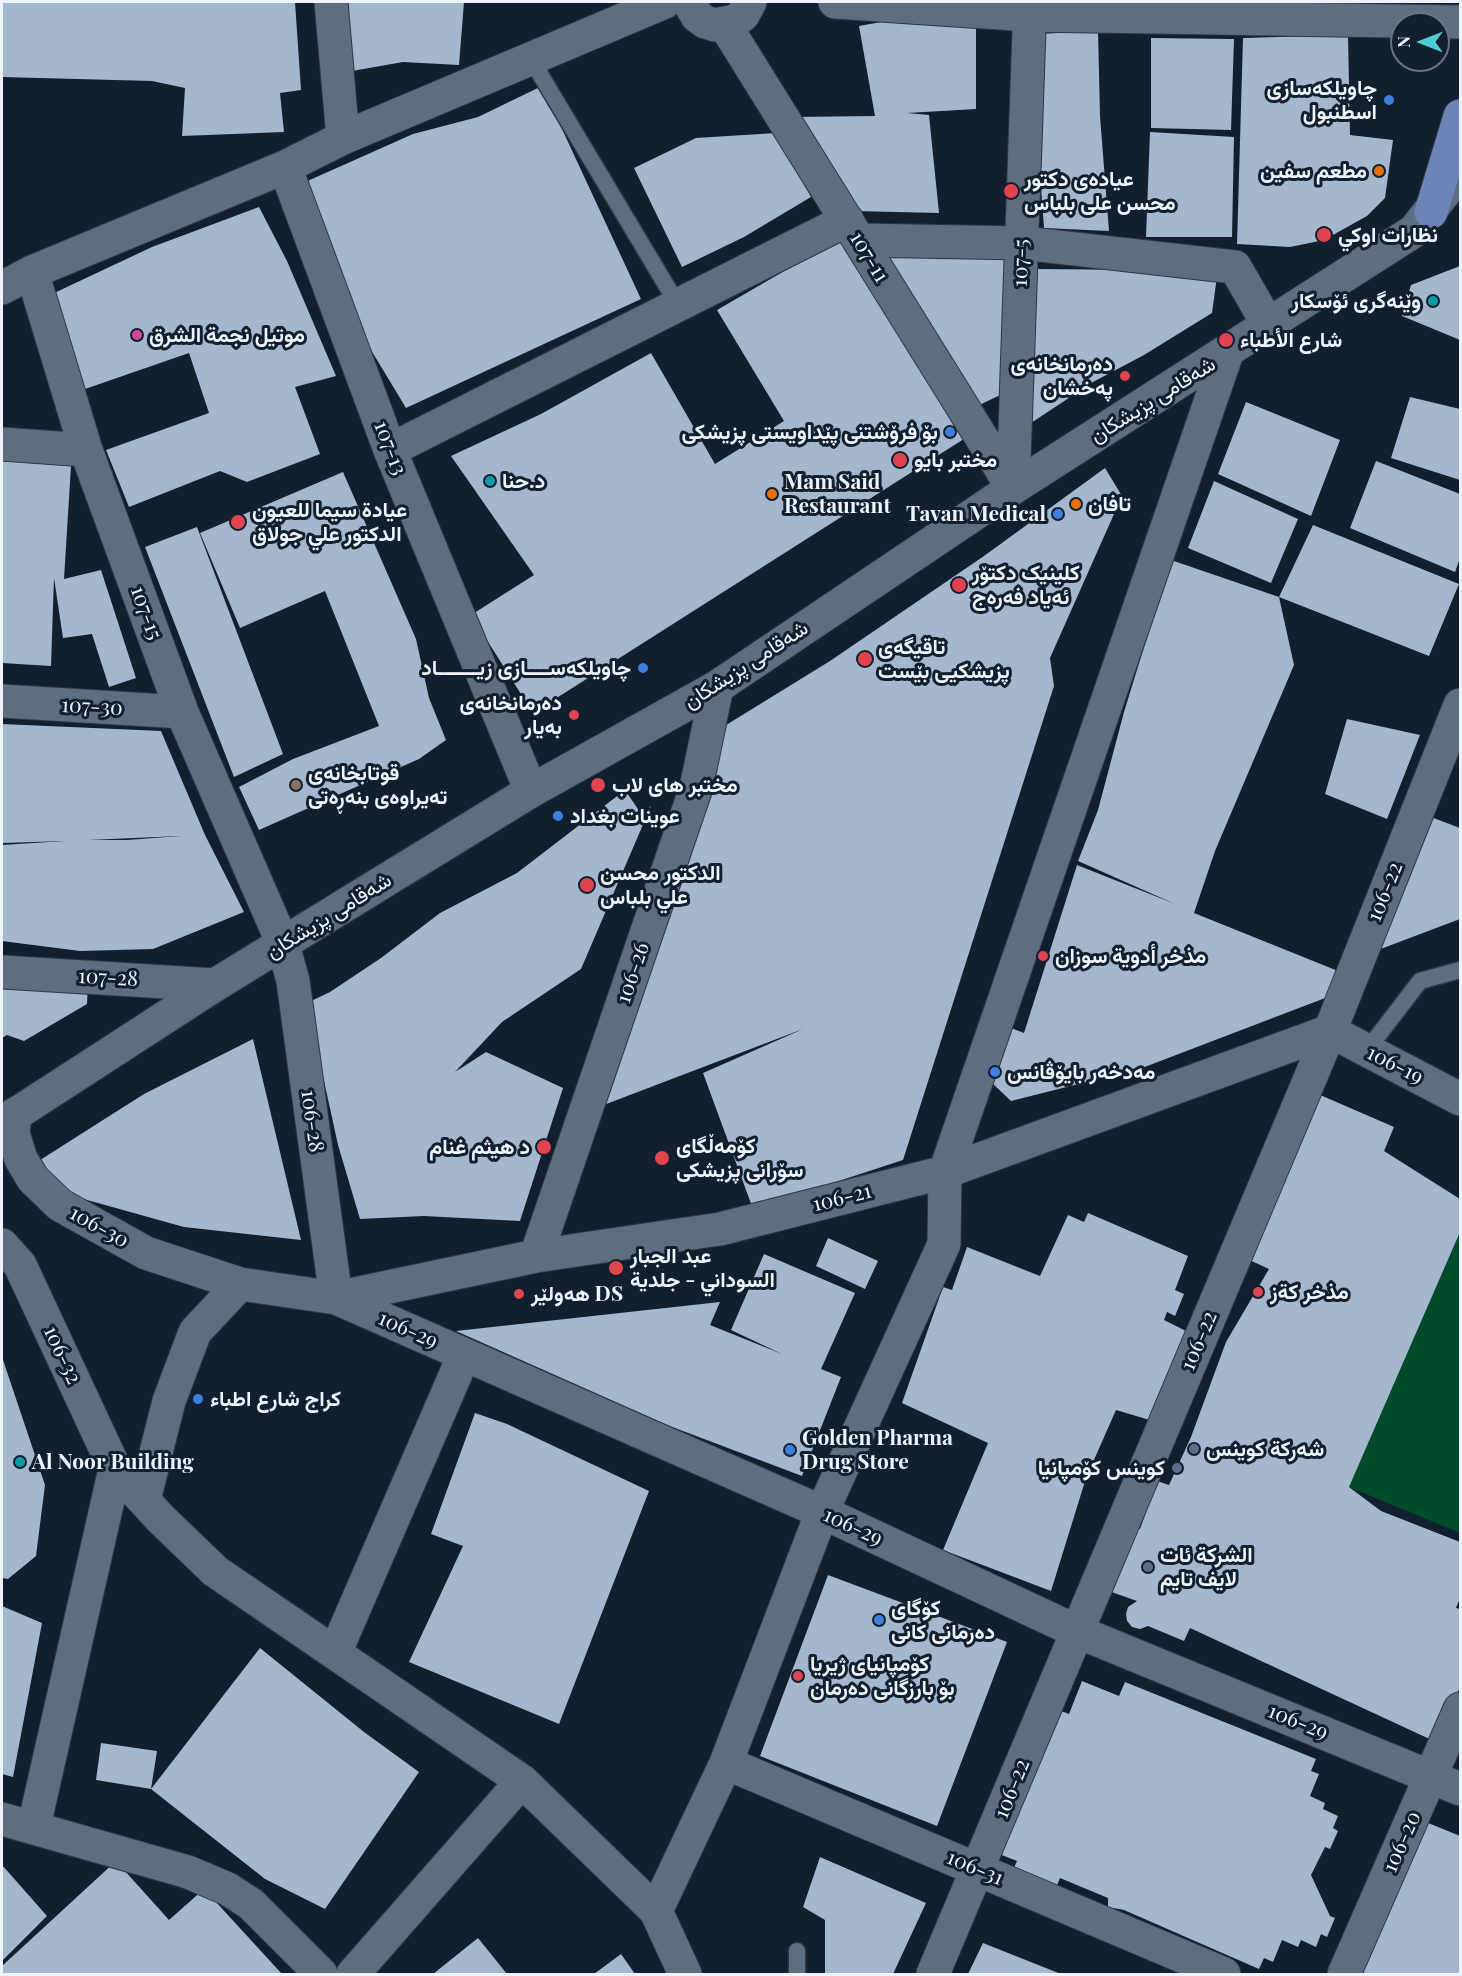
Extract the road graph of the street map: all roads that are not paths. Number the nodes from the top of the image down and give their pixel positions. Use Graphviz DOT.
graph roads {
  1 [pos="332,2"];
  2 [pos="665,2"];
  3 [pos="689,2"];
  4 [pos="750,2"];
  5 [pos="835,2"];
  6 [pos="1030,8"];
  7 [pos="1461,22"];
  8 [pos="725,25"];
  9 [pos="531,59"];
  10 [pos="1461,116"];
  11 [pos="343,138"];
  12 [pos="285,167"];
  13 [pos="1461,171"];
  14 [pos="1431,212"];
  15 [pos="853,230"];
  16 [pos="1022,243"];
  17 [pos="32,272"];
  18 [pos="2,288"];
  19 [pos="678,305"];
  20 [pos="1269,326"];
  21 [pos="1227,353"];
  22 [pos="2,444"];
  23 [pos="86,450"];
  24 [pos="390,450"];
  25 [pos="1013,488"];
  26 [pos="717,687"];
  27 [pos="2,701"];
  28 [pos="1461,705"];
  29 [pos="182,712"];
  30 [pos="531,791"];
  31 [pos="284,944"];
  32 [pos="1461,970"];
  33 [pos="2,972"];
  34 [pos="215,985"];
  35 [pos="1330,1031"];
  36 [pos="1367,1050"];
  37 [pos="1461,1098"];
  38 [pos="8,1118"];
  39 [pos="945,1172"];
  40 [pos="2,1245"];
  41 [pos="536,1256"];
  42 [pos="240,1284"];
  43 [pos="336,1298"];
  44 [pos="464,1355"];
  45 [pos="115,1469"];
  46 [pos="144,1500"];
  47 [pos="822,1512"];
  48 [pos="1076,1631"];
  49 [pos="335,1653"];
  50 [pos="1461,1709"];
  51 [pos="726,1763"];
  52 [pos="522,1780"];
  53 [pos="1446,1783"];
  54 [pos="2,1819"];
  55 [pos="34,1826"];
  56 [pos="979,1870"];
  57 [pos="656,1911"];
  58 [pos="797,1951"];
  59 [pos="321,1974"];
  60 [pos="353,1974"];
  61 [pos="685,1974"];
  62 [pos="797,1974"];
  63 [pos="933,1974"];
  64 [pos="1224,1974"];
  65 [pos="1344,1974"];
  1 -- 11 [label="street"];
  2 -- 9 [label="street"];
  3 -- 8 [label="street"];
  4 -- 8 [label="street"];
  5 -- 6 [label="street"];
  6 -- 7 [label="street"];
  6 -- 16 [label="street, 107-5"];
  8 -- 15 [label="street, 107-11"];
  9 -- 11 [label="street"];
  9 -- 19 [label="lane"];
  10 -- 14 [label="main road"];
  11 -- 12 [label="street"];
  12 -- 17 [label="street"];
  12 -- 24 [label="street, 107-13"];
  13 -- 14 [label="street, شەقامی پزیشکان"];
  14 -- 20 [label="street, شەقامی پزیشکان"];
  15 -- 16 [label="street"];
  15 -- 19 [label="street"];
  15 -- 25 [label="street, 107-11"];
  16 -- 20 [label="street"];
  16 -- 25 [label="street, 107-5"];
  17 -- 18 [label="street"];
  17 -- 23 [label="street, 107-15"];
  19 -- 24 [label="street"];
  20 -- 21 [label="street, شەقامی پزیشکان"];
  21 -- 25 [label="street, شەقامی پزیشکان"];
  21 -- 39 [label="street"];
  22 -- 23 [label="street"];
  23 -- 29 [label="street, 107-15"];
  24 -- 30 [label="street, 107-13"];
  25 -- 26 [label="street, شەقامی پزیشکان"];
  26 -- 30 [label="street, شەقامی پزیشکان"];
  26 -- 41 [label="street, 106-26"];
  27 -- 29 [label="street, 107-30"];
  28 -- 35 [label="street, 106-22"];
  29 -- 31 [label="street, 107-15"];
  30 -- 31 [label="street, شەقامی پزیشکان"];
  31 -- 34 [label="street, شەقامی پزیشکان"];
  31 -- 43 [label="street, 106-28"];
  32 -- 36 [label="lane"];
  33 -- 34 [label="street, 107-28"];
  34 -- 38 [label="street, شەقامی پزیشکان"];
  35 -- 36 [label="street, 106-19"];
  35 -- 39 [label="street, 106-21"];
  35 -- 48 [label="street, 106-22"];
  36 -- 37 [label="street, 106-19"];
  38 -- 42 [label="street, 106-30"];
  39 -- 41 [label="street, 106-21"];
  39 -- 47 [label="street"];
  40 -- 45 [label="street, 106-32"];
  41 -- 43 [label="street, 106-21"];
  42 -- 43 [label="street, 106-29"];
  42 -- 46 [label="street"];
  43 -- 44 [label="street, 106-29"];
  44 -- 47 [label="street, 106-29"];
  44 -- 49 [label="street"];
  45 -- 46 [label="street, 106-32"];
  45 -- 55 [label="street"];
  46 -- 49 [label="street, 106-32"];
  47 -- 48 [label="street, 106-29"];
  47 -- 51 [label="street"];
  48 -- 53 [label="street, 106-29"];
  48 -- 56 [label="street, 106-22"];
  49 -- 52 [label="street, 106-32"];
  50 -- 53 [label="street, 106-20"];
  51 -- 56 [label="street, 106-31"];
  51 -- 57 [label="street"];
  52 -- 57 [label="street, 106-32"];
  52 -- 60 [label="street"];
  53 -- 65 [label="street, 106-20"];
  54 -- 55 [label="street"];
  55 -- 59 [label="street"];
  56 -- 63 [label="street, 106-22"];
  56 -- 64 [label="street, 106-31"];
  57 -- 61 [label="street"];
  58 -- 62 [label="lane"];
}
